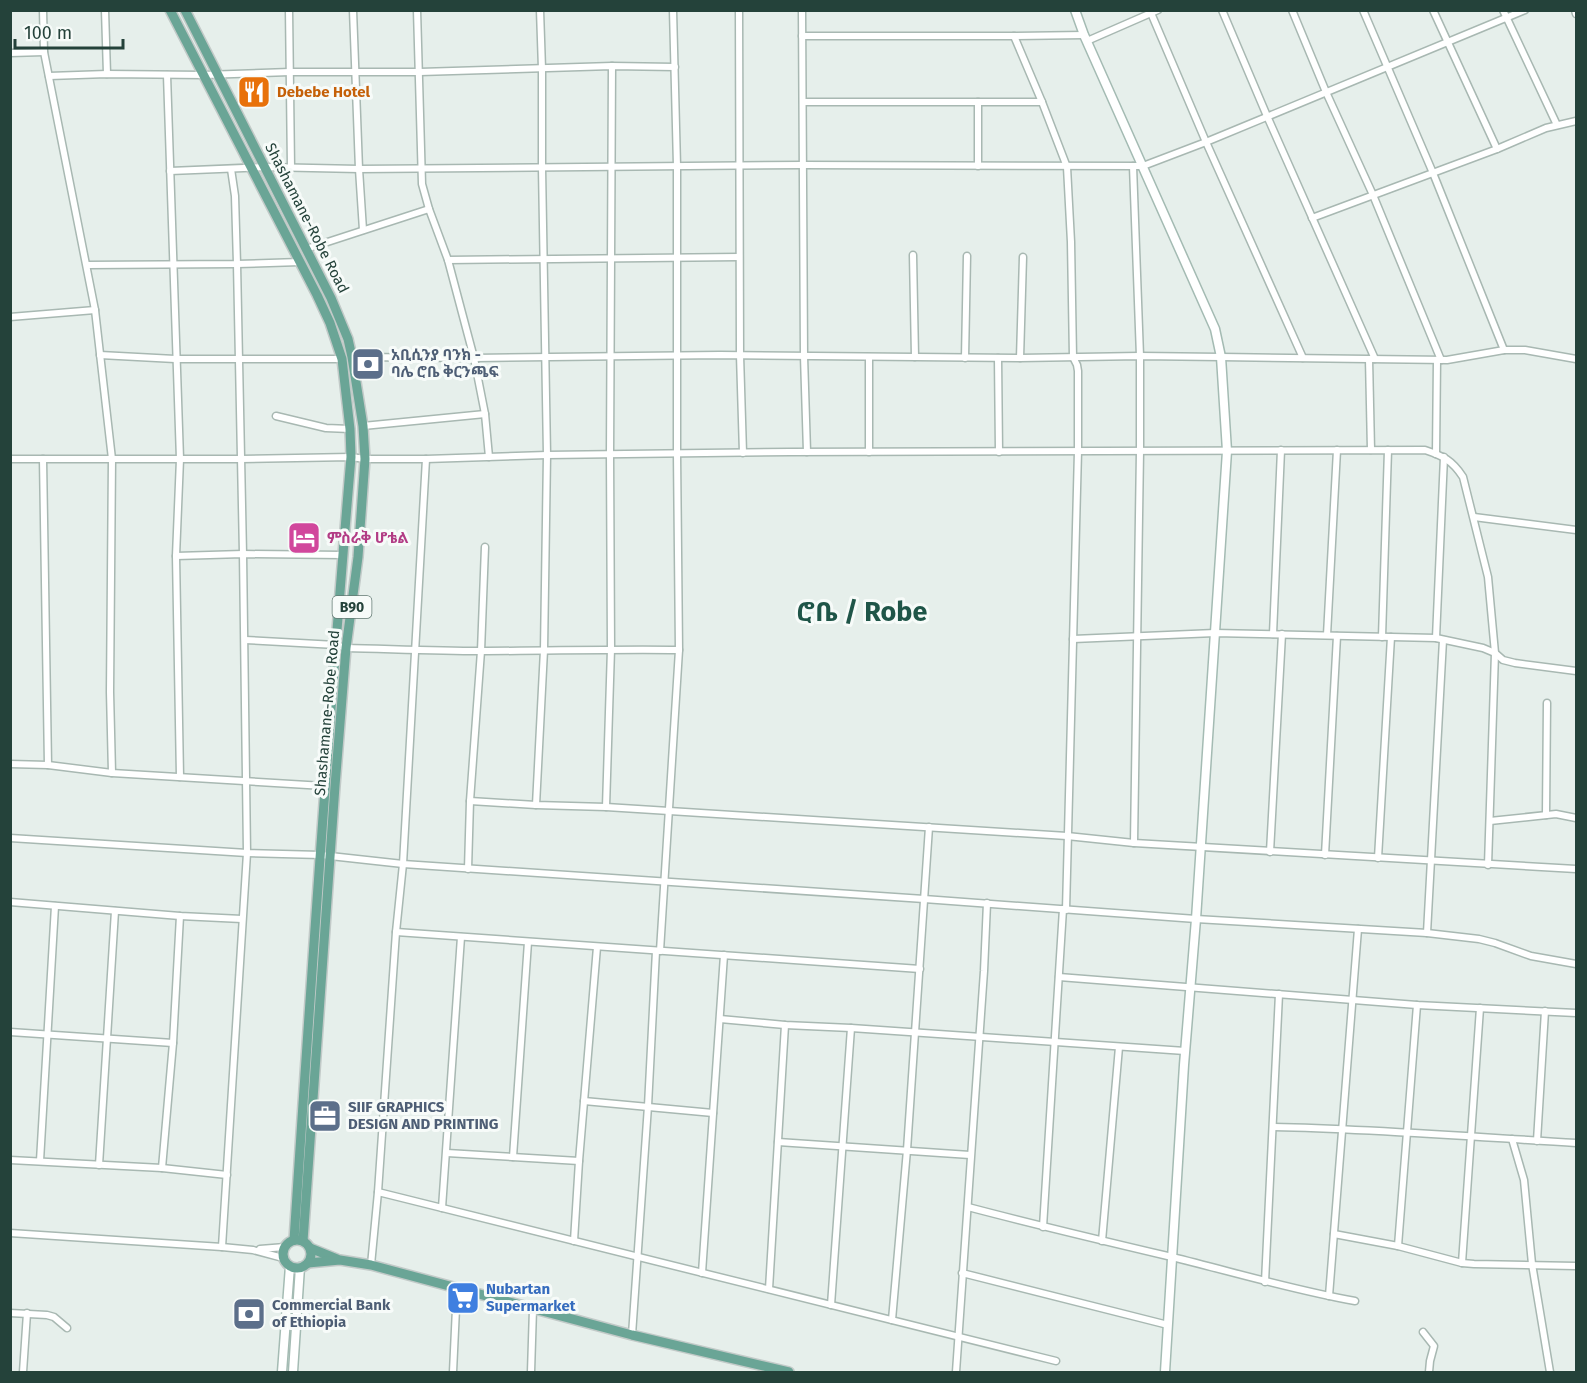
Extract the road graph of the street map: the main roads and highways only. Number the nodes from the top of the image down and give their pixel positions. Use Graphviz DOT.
graph roads {
  1 [pos="170,10"];
  2 [pos="185,10"];
  3 [pos="326,856"];
  4 [pos="302,1243"];
  5 [pos="340,1260"];
  6 [pos="304,1265"];
  7 [pos="789,1372"];
  1 -- 3 [label="main road, Shashamane-Robe Road / B90"];
  2 -- 3 [label="main road, Shashamane-Robe Road / B90"];
  3 -- 4 [label="main road, Shashamane-Robe Road / B90"];
  4 -- 5 [label="main road"];
  4 -- 6 [label="main road, Shashamane-Robe Road / B90"];
  4 -- 6 [label="main road"];
  5 -- 6 [label="main road"];
  5 -- 7 [label="main road"];
}
